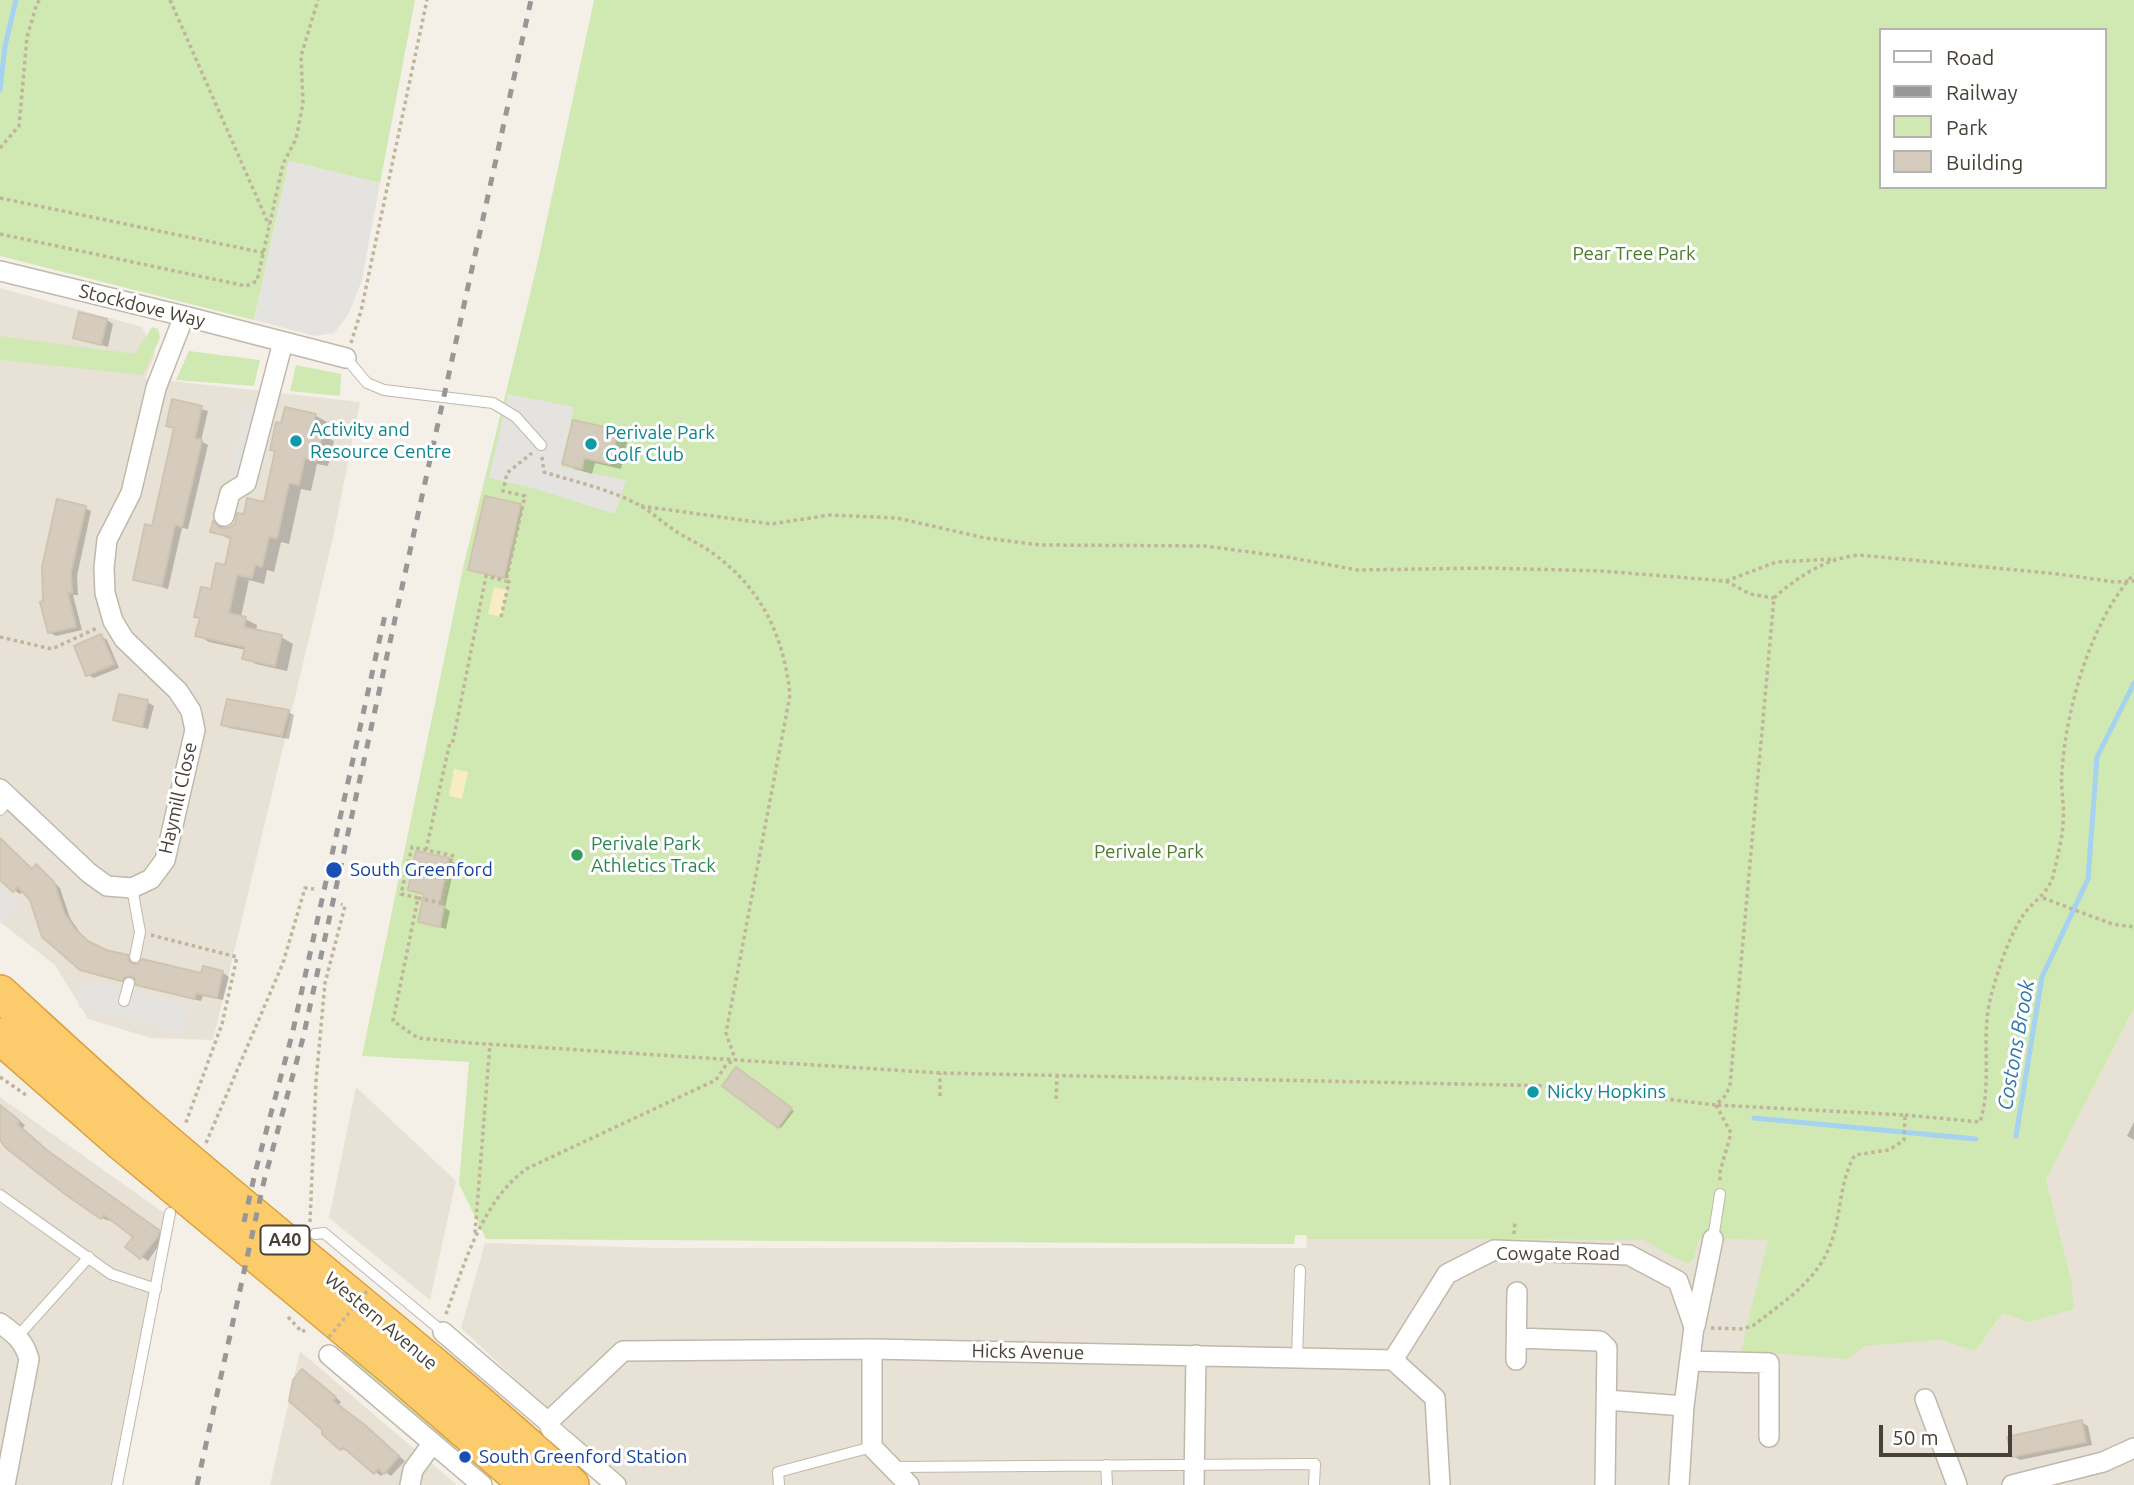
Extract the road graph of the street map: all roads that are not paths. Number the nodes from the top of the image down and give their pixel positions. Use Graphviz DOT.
graph roads {
  1 [pos="0,271"];
  2 [pos="184,316"];
  3 [pos="283,342"];
  4 [pos="345,358"];
  5 [pos="541,445"];
  6 [pos="224,516"];
  7 [pos="3,799"];
  8 [pos="132,888"];
  9 [pos="135,957"];
  10 [pos="129,983"];
  11 [pos="0,993"];
  12 [pos="124,1001"];
  13 [pos="0,1036"];
  14 [pos="1720,1194"];
  15 [pos="0,1195"];
  16 [pos="170,1213"];
  17 [pos="312,1232"];
  18 [pos="1713,1239"];
  19 [pos="89,1257"];
  20 [pos="1300,1270"];
  21 [pos="156,1289"];
  22 [pos="1517,1292"];
  23 [pos="0,1323"];
  24 [pos="444,1325"];
  25 [pos="1695,1327"];
  26 [pos="18,1336"];
  27 [pos="1517,1338"];
  28 [pos="329,1349"];
  29 [pos="872,1349"];
  30 [pos="1196,1355"];
  31 [pos="1297,1357"];
  32 [pos="1393,1360"];
  33 [pos="1516,1360"];
  34 [pos="1690,1361"];
  35 [pos="1925,1399"];
  36 [pos="1606,1400"];
  37 [pos="1684,1406"];
  38 [pos="531,1427"];
  39 [pos="1769,1437"];
  40 [pos="432,1444"];
  41 [pos="872,1447"];
  42 [pos="2134,1448"];
  43 [pos="1194,1464"];
  44 [pos="1107,1465"];
  45 [pos="890,1468"];
  46 [pos="5,1485"];
  47 [pos="117,1485"];
  48 [pos="410,1485"];
  49 [pos="482,1485"];
  50 [pos="528,1485"];
  51 [pos="571,1485"];
  52 [pos="616,1485"];
  53 [pos="779,1485"];
  54 [pos="909,1485"];
  55 [pos="1107,1485"];
  56 [pos="1194,1485"];
  57 [pos="1314,1485"];
  58 [pos="1440,1485"];
  59 [pos="1605,1485"];
  60 [pos="1679,1485"];
  61 [pos="1957,1485"];
  62 [pos="2012,1485"];
  1 -- 2 [label="street, Stockdove Way"];
  2 -- 3 [label="street, Stockdove Way"];
  2 -- 8 [label="street, Haymill Close"];
  3 -- 4 [label="street, Stockdove Way"];
  3 -- 6 [label="street"];
  4 -- 5 [label="lane"];
  7 -- 8 [label="street"];
  8 -- 9 [label="lane"];
  10 -- 12 [label="lane"];
  11 -- 38 [label="highway, Western Avenue / A40"];
  13 -- 50 [label="highway, Western Avenue / A40"];
  14 -- 18 [label="lane"];
  15 -- 19 [label="lane"];
  16 -- 21 [label="lane"];
  17 -- 24 [label="lane"];
  18 -- 25 [label="street, Cowgate Road"];
  19 -- 21 [label="lane"];
  19 -- 26 [label="lane"];
  20 -- 31 [label="lane"];
  21 -- 47 [label="lane"];
  22 -- 27 [label="street"];
  23 -- 26 [label="street"];
  24 -- 38 [label="street"];
  25 -- 32 [label="street, Cowgate Road"];
  25 -- 34 [label="street, Cowgate Road"];
  26 -- 46 [label="street"];
  27 -- 33 [label="street"];
  27 -- 36 [label="street"];
  28 -- 40 [label="street"];
  29 -- 30 [label="street, Hicks Avenue"];
  29 -- 38 [label="street, Hicks Avenue"];
  29 -- 41 [label="street"];
  30 -- 31 [label="street, Hicks Avenue"];
  30 -- 43 [label="street"];
  31 -- 32 [label="street, Hicks Avenue"];
  32 -- 58 [label="street"];
  34 -- 37 [label="street, Cowgate Road"];
  34 -- 39 [label="street"];
  35 -- 61 [label="street"];
  36 -- 37 [label="street"];
  36 -- 59 [label="street"];
  37 -- 60 [label="street, Cowgate Road"];
  38 -- 51 [label="highway, Western Avenue / A40"];
  38 -- 52 [label="street"];
  40 -- 48 [label="street"];
  40 -- 49 [label="street"];
  41 -- 45 [label="street"];
  41 -- 53 [label="lane"];
  42 -- 62 [label="street"];
  43 -- 44 [label="lane"];
  43 -- 56 [label="street"];
  43 -- 57 [label="lane"];
  44 -- 45 [label="lane"];
  44 -- 55 [label="lane"];
  45 -- 54 [label="street"];
}
